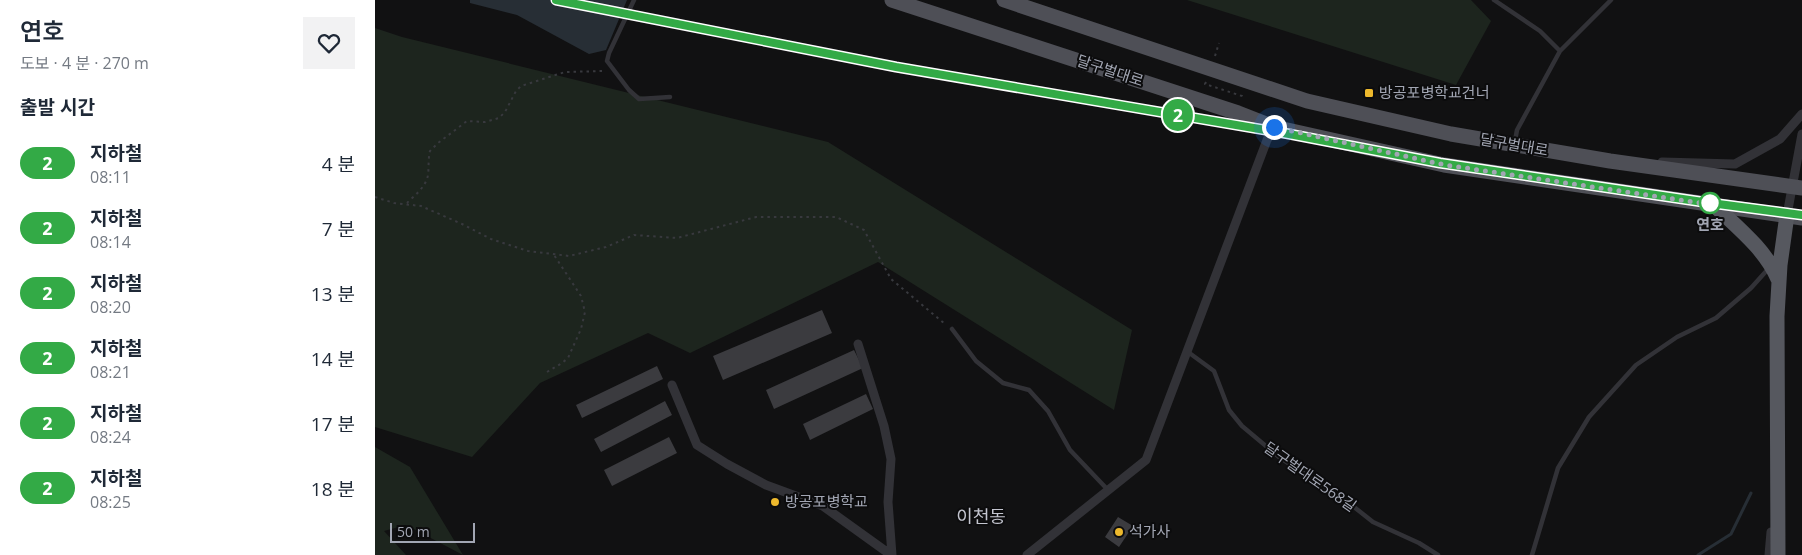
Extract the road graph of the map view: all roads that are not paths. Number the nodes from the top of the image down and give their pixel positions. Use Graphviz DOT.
graph roads {
  1 [pos="634,0"];
  2 [pos="891,0"];
  3 [pos="1005,0"];
  4 [pos="1494,0"];
  5 [pos="1611,0"];
  6 [pos="1560,51"];
  7 [pos="670,97"];
  8 [pos="1802,114"];
  9 [pos="1274,127"];
  10 [pos="1802,134"];
  11 [pos="1515,145"];
  12 [pos="1609,161"];
  13 [pos="1797,188"];
  14 [pos="1714,205"];
  15 [pos="1794,216"];
  16 [pos="1772,265"];
  17 [pos="1779,281"];
  18 [pos="952,329"];
  19 [pos="858,344"];
  20 [pos="1188,352"];
  21 [pos="672,385"];
  22 [pos="1778,464"];
  23 [pos="1108,490"];
  24 [pos="891,555"];
  25 [pos="1027,555"];
  26 [pos="1438,555"];
  27 [pos="1532,555"];
  28 [pos="1769,555"];
  29 [pos="1778,555"];
  1 -- 7 [label="lane"];
  2 -- 9 [label="main road, 달구벌대로"];
  3 -- 11 [label="main road, 달구벌대로"];
  4 -- 6 [label="lane"];
  5 -- 6 [label="lane"];
  6 -- 11 [label="lane"];
  8 -- 12 [label="street"];
  9 -- 14 [label="main road, 달구벌대로"];
  9 -- 20 [label="street"];
  10 -- 13 [label="street"];
  11 -- 12 [label="main road, 달구벌대로"];
  12 -- 13 [label="main road, 달구벌대로"];
  13 -- 15 [label="street"];
  14 -- 15 [label="main road, 달구벌대로"];
  14 -- 16 [label="highway"];
  15 -- 17 [label="highway"];
  16 -- 17 [label="highway"];
  16 -- 27 [label="lane"];
  17 -- 22 [label="highway"];
  18 -- 23 [label="lane"];
  19 -- 24 [label="street"];
  20 -- 23 [label="street"];
  20 -- 26 [label="lane, 달구벌대로568길"];
  21 -- 24 [label="street"];
  22 -- 28 [label="street"];
  22 -- 29 [label="highway"];
  23 -- 25 [label="street"];
}
